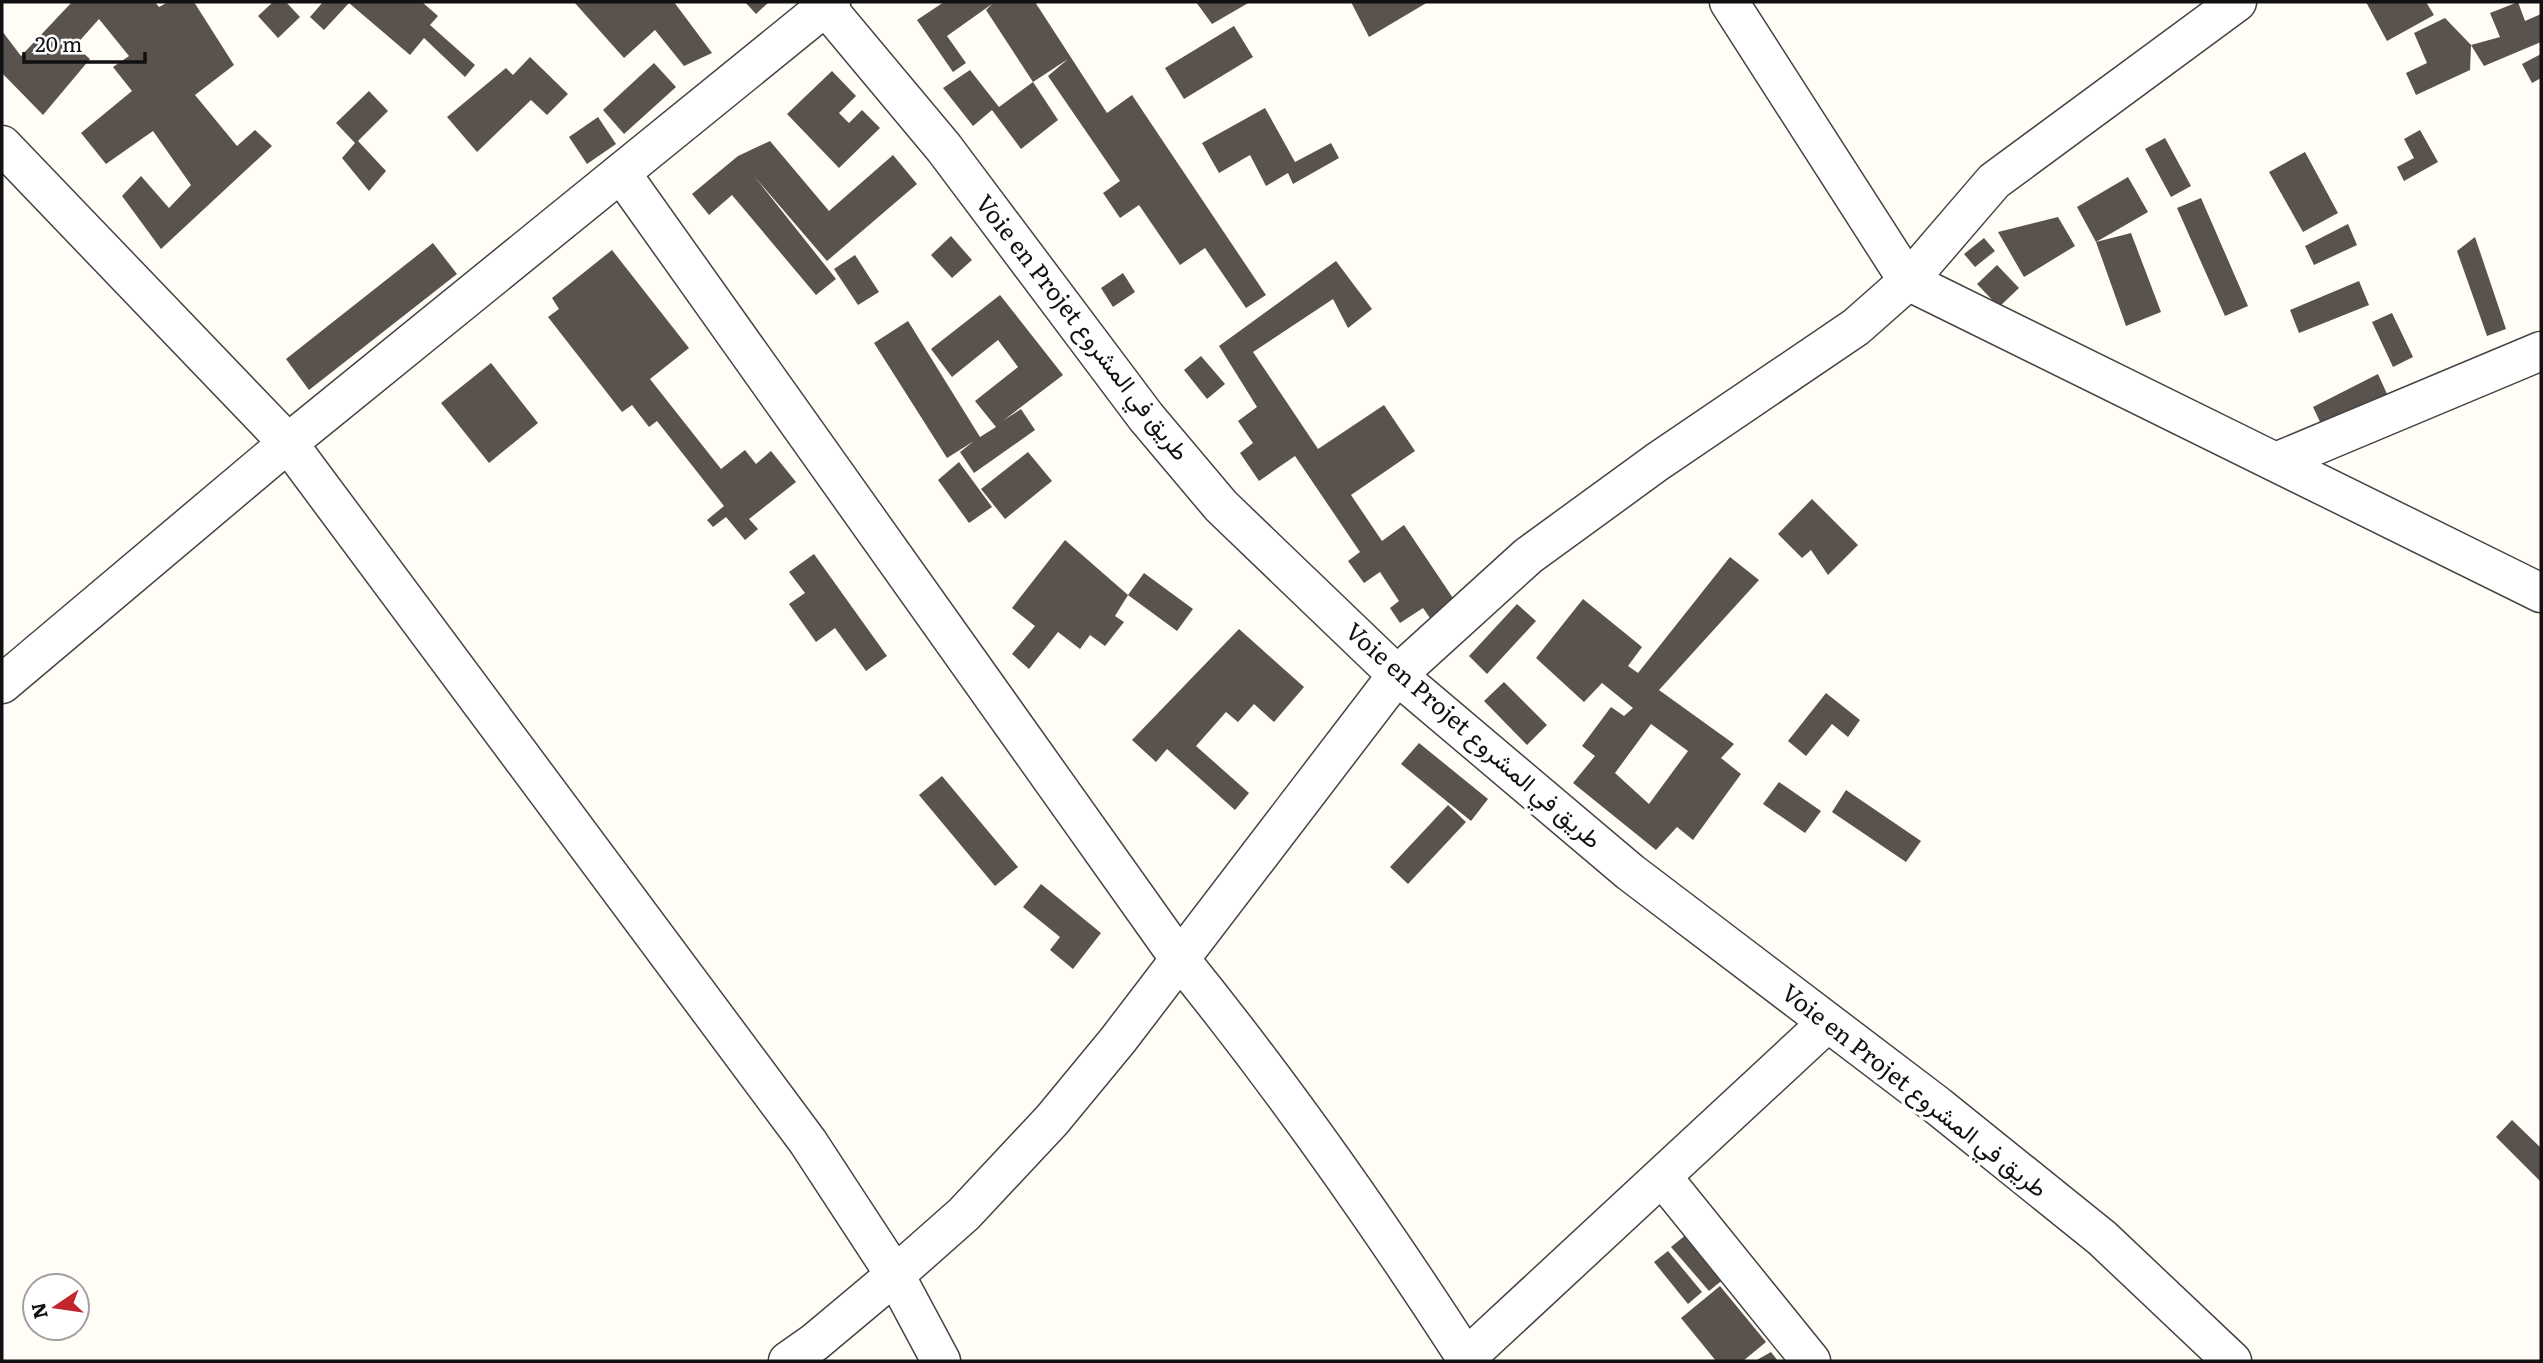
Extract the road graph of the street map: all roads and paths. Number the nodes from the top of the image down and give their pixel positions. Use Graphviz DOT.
graph roads {
  1 [pos="1729,2"];
  2 [pos="2237,2"];
  3 [pos="826,3"];
  4 [pos="2,145"];
  5 [pos="621,173"];
  6 [pos="1908,281"];
  7 [pos="2541,351"];
  8 [pos="288,443"];
  9 [pos="2276,462"];
  10 [pos="2541,593"];
  11 [pos="1396,675"];
  12 [pos="2,684"];
  13 [pos="1179,958"];
  14 [pos="1827,1023"];
  15 [pos="1663,1178"];
  16 [pos="895,1275"];
  17 [pos="1467,1360"];
  18 [pos="788,1361"];
  19 [pos="941,1361"];
  20 [pos="1811,1361"];
  21 [pos="2232,1361"];
  1 -- 6 [label="street"];
  2 -- 6 [label="street"];
  3 -- 5 [label="street"];
  3 -- 11 [label="street, Voie en Projet طريق في المشروع"];
  4 -- 8 [label="street"];
  5 -- 8 [label="street"];
  5 -- 13 [label="street"];
  6 -- 9 [label="street"];
  6 -- 11 [label="street"];
  7 -- 9 [label="street"];
  8 -- 12 [label="street"];
  8 -- 16 [label="street"];
  9 -- 10 [label="street"];
  11 -- 13 [label="street"];
  11 -- 14 [label="street, Voie en Projet طريق في المشروع"];
  13 -- 16 [label="street"];
  13 -- 17 [label="street"];
  14 -- 15 [label="street"];
  14 -- 21 [label="street, Voie en Projet طريق في المشروع"];
  15 -- 17 [label="street"];
  15 -- 20 [label="street"];
  16 -- 18 [label="street"];
  16 -- 19 [label="street"];
}
